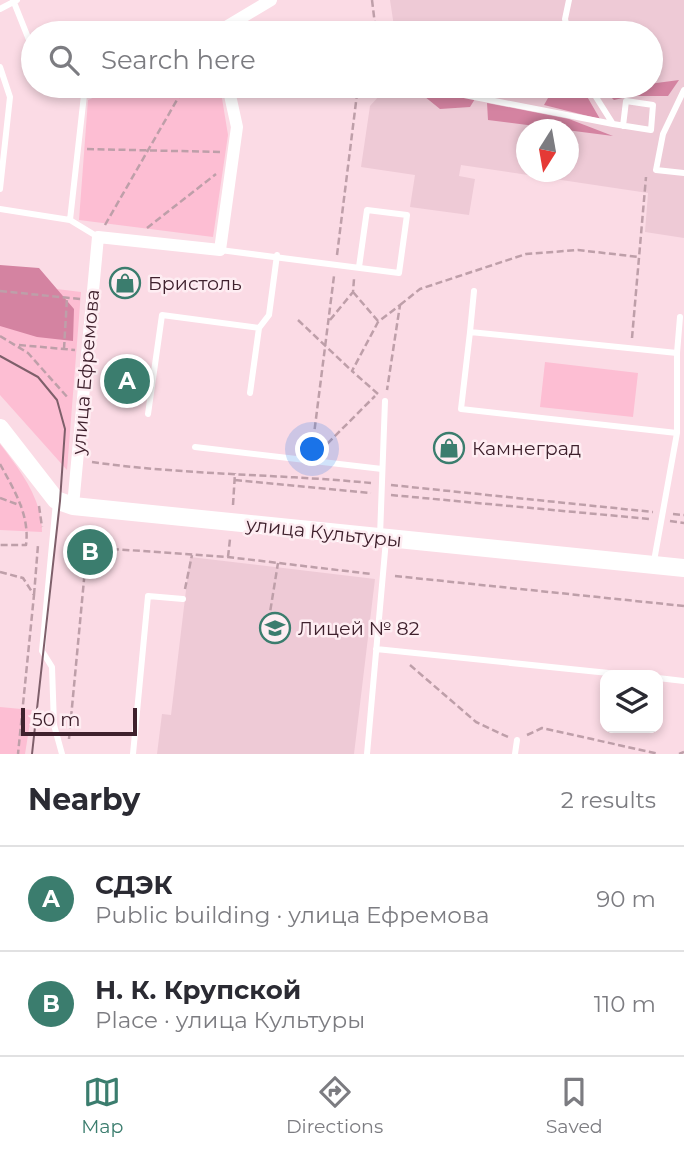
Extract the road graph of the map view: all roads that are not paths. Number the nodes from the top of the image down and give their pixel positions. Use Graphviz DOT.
graph roads {
  1 [pos="271,0"];
  2 [pos="569,0"];
  3 [pos="15,1"];
  4 [pos="0,9"];
  5 [pos="22,21"];
  6 [pos="235,21"];
  7 [pos="565,21"];
  8 [pos="0,67"];
  9 [pos="684,90"];
  10 [pos="84,98"];
  11 [pos="231,98"];
  12 [pos="480,98"];
  13 [pos="597,98"];
  14 [pos="613,124"];
  15 [pos="623,126"];
  16 [pos="684,173"];
  17 [pos="0,189"];
  18 [pos="0,209"];
  19 [pos="70,220"];
  20 [pos="99,237"];
  21 [pos="220,250"];
  22 [pos="277,255"];
  23 [pos="359,267"];
  24 [pos="474,291"];
  25 [pos="680,317"];
  26 [pos="259,328"];
  27 [pos="470,332"];
  28 [pos="677,353"];
  29 [pos="250,393"];
  30 [pos="385,401"];
  31 [pos="148,414"];
  32 [pos="0,428"];
  33 [pos="677,433"];
  34 [pos="195,447"];
  35 [pos="382,469"];
  36 [pos="65,503"];
  37 [pos="383,538"];
  38 [pos="654,565"];
  39 [pos="684,568"];
  40 [pos="183,599"];
  41 [pos="376,649"];
  42 [pos="600,672"];
  43 [pos="663,679"];
  44 [pos="684,681"];
  45 [pos="517,740"];
  46 [pos="63,754"];
  47 [pos="133,754"];
  48 [pos="367,754"];
  49 [pos="515,754"];
  1 -- 6 [label="street"];
  2 -- 7 [label="lane"];
  3 -- 4 [label="lane"];
  3 -- 5 [label="lane"];
  8 -- 17 [label="lane"];
  9 -- 16 [label="lane"];
  10 -- 19 [label="lane"];
  11 -- 21 [label="street"];
  12 -- 14 [label="lane"];
  13 -- 14 [label="lane"];
  14 -- 15 [label="lane"];
  15 -- 15 [label="lane"];
  18 -- 19 [label="lane"];
  19 -- 20 [label="lane"];
  20 -- 21 [label="street"];
  20 -- 36 [label="street, улица Ефремова"];
  21 -- 22 [label="lane"];
  22 -- 23 [label="lane"];
  22 -- 26 [label="lane"];
  23 -- 23 [label="lane"];
  24 -- 27 [label="lane"];
  25 -- 28 [label="lane"];
  26 -- 29 [label="lane"];
  26 -- 31 [label="lane"];
  27 -- 28 [label="lane"];
  27 -- 33 [label="lane"];
  28 -- 33 [label="lane"];
  30 -- 35 [label="lane"];
  32 -- 36 [label="main road"];
  33 -- 38 [label="lane"];
  34 -- 35 [label="lane"];
  35 -- 37 [label="lane"];
  36 -- 37 [label="main road, улица Культуры"];
  36 -- 46 [label="lane, улица Ефремова"];
  37 -- 38 [label="main road, улица Культуры"];
  37 -- 41 [label="lane"];
  38 -- 39 [label="main road, улица Культуры"];
  40 -- 47 [label="lane"];
  41 -- 42 [label="lane"];
  41 -- 48 [label="lane"];
  43 -- 44 [label="lane"];
  45 -- 49 [label="lane"];
}
